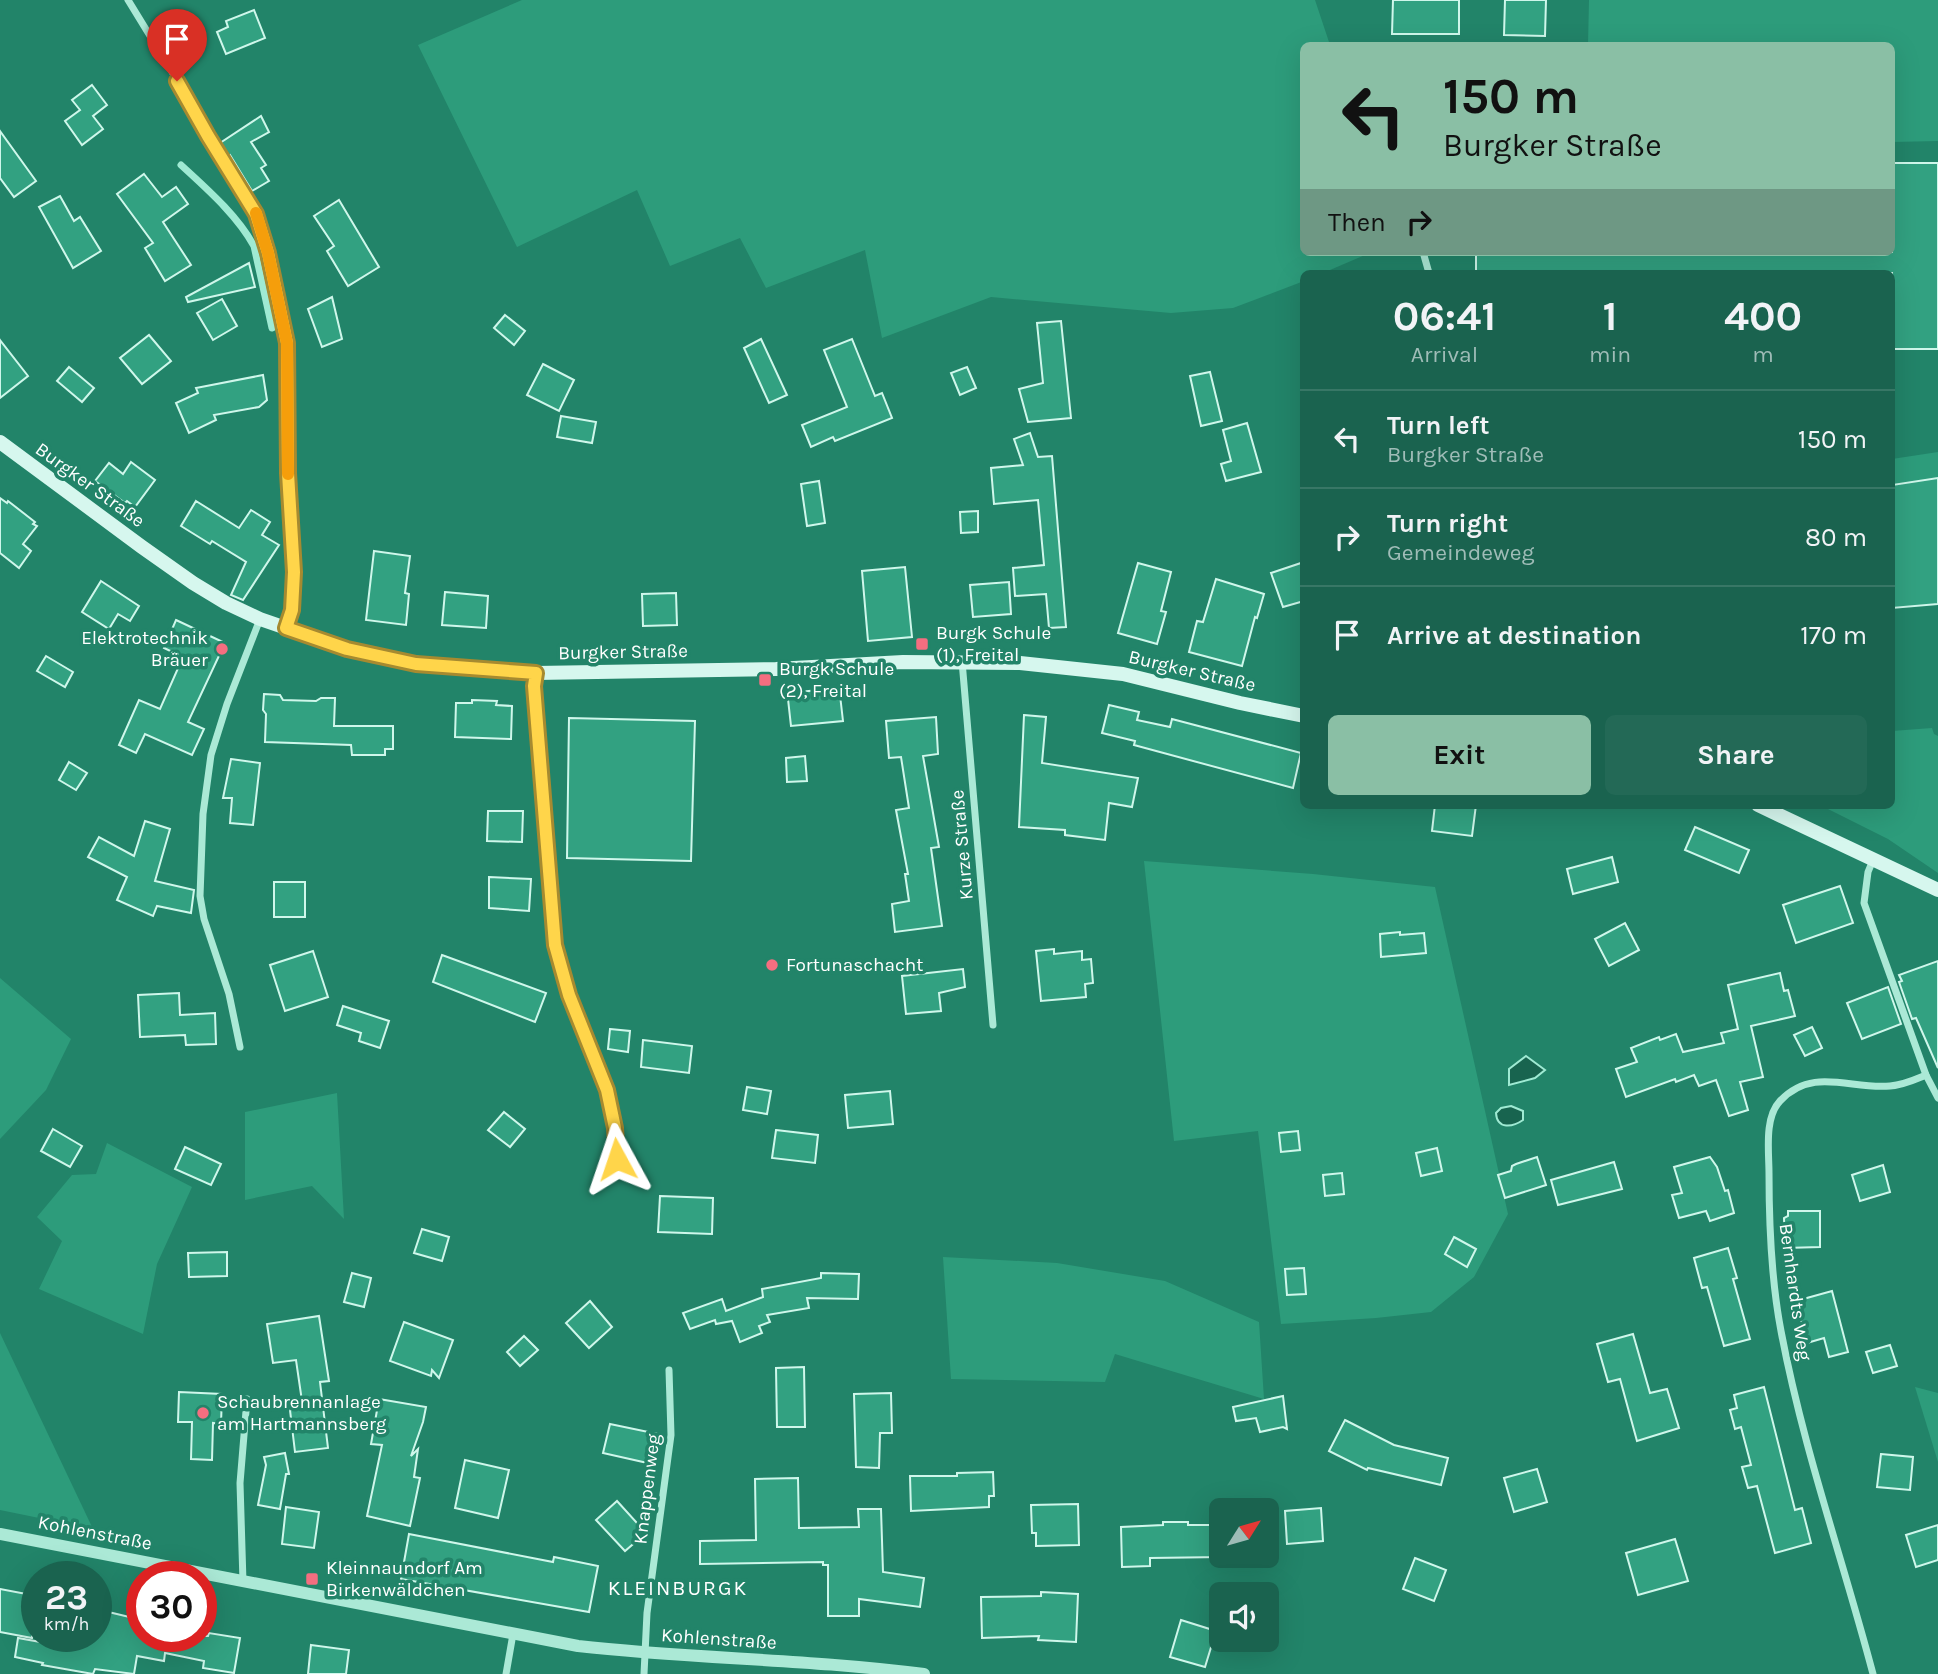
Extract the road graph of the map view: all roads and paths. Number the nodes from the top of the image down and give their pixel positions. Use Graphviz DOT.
graph roads {
  1 [pos="128,0"];
  2 [pos="0,442"];
  3 [pos="260,619"];
  4 [pos="286,628"];
  5 [pos="962,661"];
  6 [pos="536,673"];
  7 [pos="1300,715"];
  8 [pos="1767,809"];
  9 [pos="1873,859"];
  10 [pos="1938,890"];
  11 [pos="993,1025"];
  12 [pos="240,1047"];
  13 [pos="1926,1075"];
  14 [pos="1938,1098"];
  15 [pos="617,1159"];
  16 [pos="669,1370"];
  17 [pos="247,1399"];
  18 [pos="0,1534"];
  19 [pos="243,1581"];
  20 [pos="513,1634"];
  21 [pos="645,1653"];
  22 [pos="506,1674"];
  23 [pos="644,1674"];
  24 [pos="924,1674"];
  25 [pos="1873,1674"];
  1 -- 4 [label="street"];
  2 -- 3 [label="main road, Burgker Straße"];
  3 -- 4 [label="main road, Burgker Straße"];
  3 -- 12 [label="street"];
  4 -- 6 [label="main road, Burgker Straße"];
  5 -- 6 [label="main road, Burgker Straße"];
  5 -- 7 [label="main road, Burgker Straße"];
  5 -- 11 [label="street, Kurze Straße"];
  6 -- 15 [label="street"];
  8 -- 9 [label="main road"];
  9 -- 10 [label="main road"];
  9 -- 13 [label="street"];
  13 -- 14 [label="street"];
  13 -- 25 [label="street, Bernhardts Weg"];
  16 -- 21 [label="street, Knappenweg"];
  17 -- 19 [label="street"];
  18 -- 19 [label="street, Kohlenstraße"];
  19 -- 20 [label="street, Kohlenstraße"];
  20 -- 21 [label="street, Kohlenstraße"];
  20 -- 22 [label="street"];
  21 -- 23 [label="street, Knappenweg"];
  21 -- 24 [label="street, Kohlenstraße"];
}
